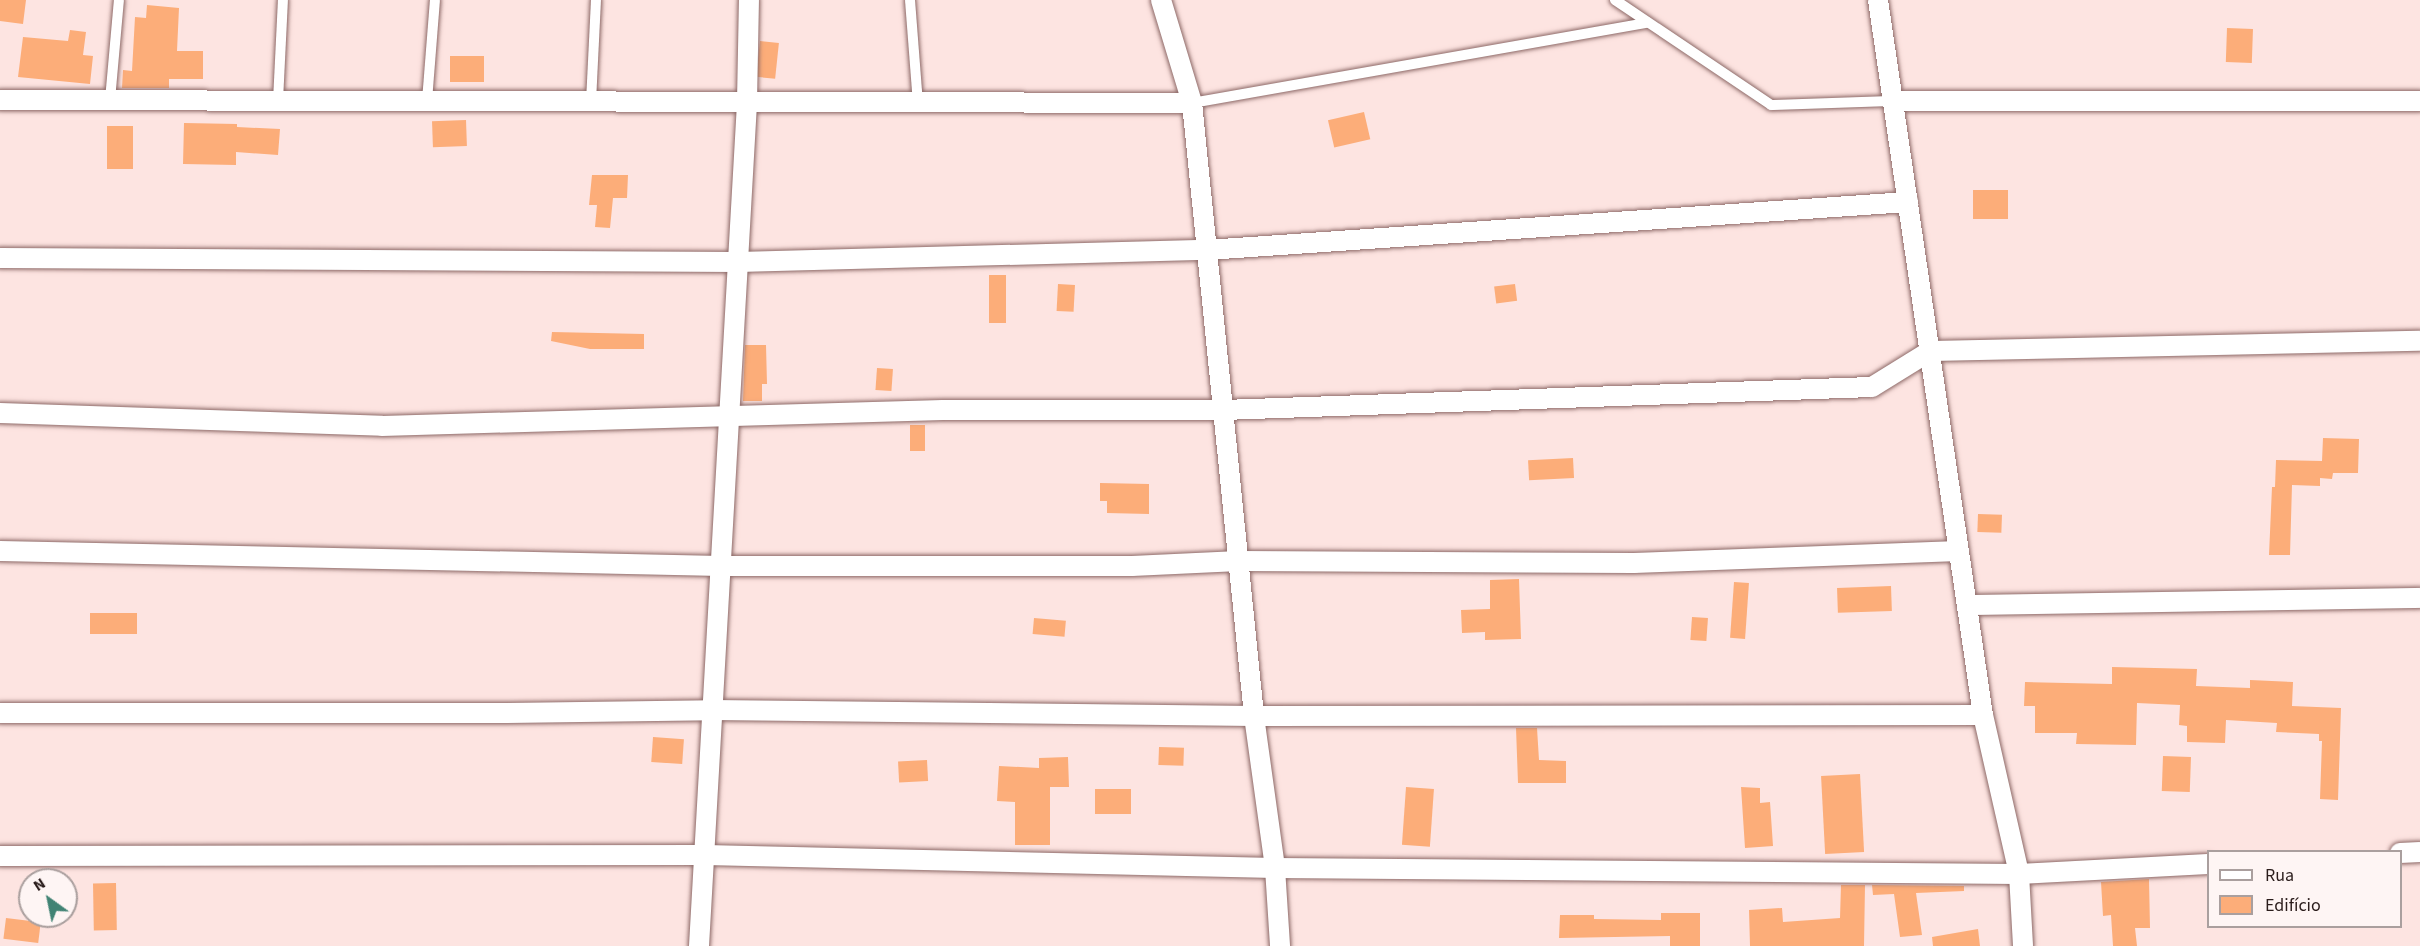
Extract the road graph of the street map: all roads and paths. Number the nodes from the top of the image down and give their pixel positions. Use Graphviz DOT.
graph roads {
  1 [pos="119,0"];
  2 [pos="283,0"];
  3 [pos="435,0"];
  4 [pos="596,0"];
  5 [pos="749,0"];
  6 [pos="910,0"];
  7 [pos="1161,0"];
  8 [pos="1615,0"];
  9 [pos="1878,0"];
  10 [pos="1648,22"];
  11 [pos="0,100"];
  12 [pos="110,100"];
  13 [pos="278,101"];
  14 [pos="427,101"];
  15 [pos="1893,101"];
  16 [pos="591,102"];
  17 [pos="747,102"];
  18 [pos="2420,102"];
  19 [pos="918,103"];
  20 [pos="1192,103"];
  21 [pos="1908,202"];
  22 [pos="1207,250"];
  23 [pos="0,258"];
  24 [pos="738,262"];
  25 [pos="2420,341"];
  26 [pos="1930,351"];
  27 [pos="1223,410"];
  28 [pos="0,412"];
  29 [pos="729,418"];
  30 [pos="0,551"];
  31 [pos="1959,551"];
  32 [pos="1239,561"];
  33 [pos="720,566"];
  34 [pos="2420,598"];
  35 [pos="1967,605"];
  36 [pos="712,710"];
  37 [pos="0,713"];
  38 [pos="1983,715"];
  39 [pos="1254,716"];
  40 [pos="2420,852"];
  41 [pos="2402,853"];
  42 [pos="705,855"];
  43 [pos="0,856"];
  44 [pos="2207,864"];
  45 [pos="1275,868"];
  46 [pos="2019,874"];
  47 [pos="699,946"];
  48 [pos="1280,946"];
  49 [pos="2023,946"];
  1 -- 12 [label="lane"];
  2 -- 13 [label="lane"];
  3 -- 14 [label="lane"];
  4 -- 16 [label="lane"];
  5 -- 17 [label="street"];
  6 -- 19 [label="lane"];
  7 -- 20 [label="street"];
  8 -- 10 [label="lane"];
  9 -- 15 [label="street"];
  10 -- 15 [label="lane"];
  10 -- 20 [label="lane"];
  11 -- 12 [label="street"];
  12 -- 13 [label="street"];
  13 -- 14 [label="street"];
  14 -- 16 [label="street"];
  15 -- 18 [label="street"];
  15 -- 21 [label="street"];
  16 -- 17 [label="street"];
  17 -- 19 [label="street"];
  17 -- 24 [label="street"];
  19 -- 20 [label="street"];
  20 -- 22 [label="street"];
  21 -- 22 [label="street"];
  21 -- 26 [label="street"];
  22 -- 24 [label="street"];
  22 -- 27 [label="street"];
  23 -- 24 [label="street"];
  24 -- 29 [label="street"];
  25 -- 26 [label="street"];
  26 -- 27 [label="street"];
  26 -- 31 [label="street"];
  27 -- 29 [label="street"];
  27 -- 32 [label="street"];
  28 -- 29 [label="street"];
  29 -- 33 [label="street"];
  30 -- 33 [label="street"];
  31 -- 32 [label="street"];
  31 -- 35 [label="street"];
  32 -- 33 [label="street"];
  32 -- 39 [label="street"];
  33 -- 36 [label="street"];
  34 -- 35 [label="street"];
  35 -- 38 [label="street"];
  36 -- 37 [label="street"];
  36 -- 39 [label="street"];
  36 -- 42 [label="street"];
  38 -- 39 [label="street"];
  38 -- 46 [label="street"];
  39 -- 45 [label="street"];
  40 -- 41 [label="street"];
  42 -- 43 [label="street"];
  42 -- 45 [label="street"];
  42 -- 47 [label="street"];
  44 -- 46 [label="street"];
  45 -- 46 [label="street"];
  45 -- 48 [label="street"];
  46 -- 49 [label="street"];
}
